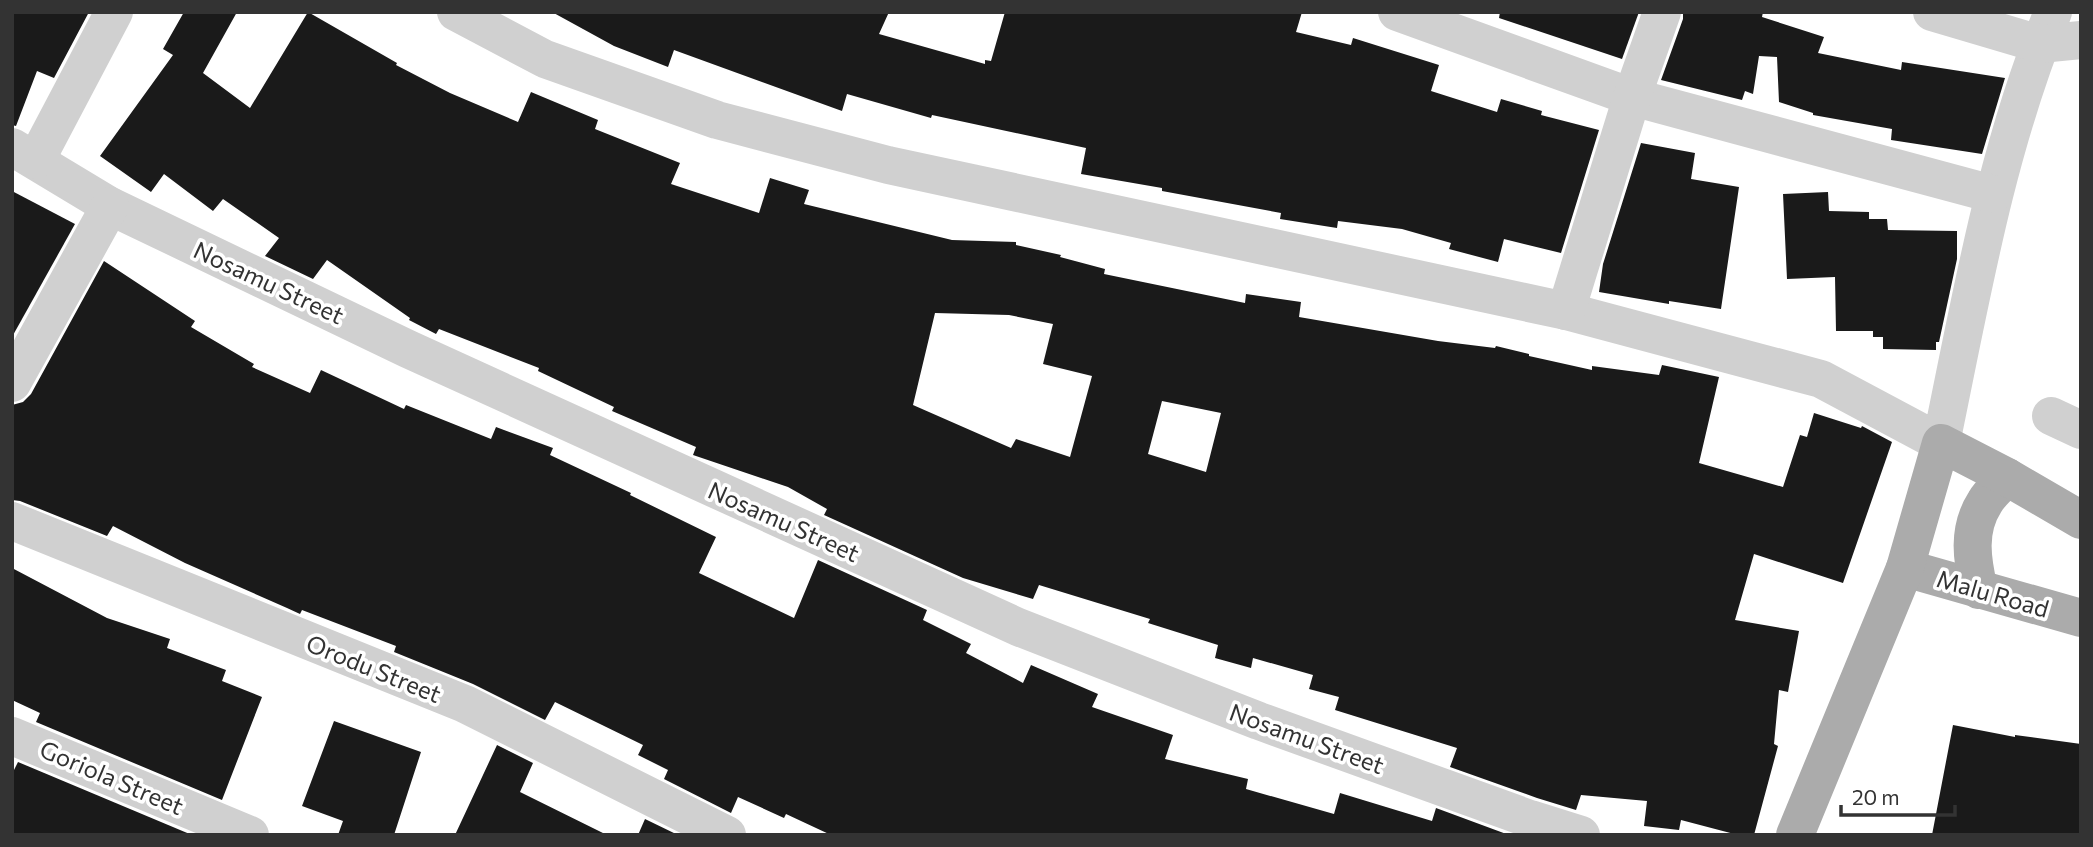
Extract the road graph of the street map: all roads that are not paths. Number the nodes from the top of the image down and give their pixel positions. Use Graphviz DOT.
graph roads {
  1 [pos="114,12"];
  2 [pos="456,12"];
  3 [pos="1398,12"];
  4 [pos="1662,12"];
  5 [pos="1932,12"];
  6 [pos="2046,28"];
  7 [pos="2081,40"];
  8 [pos="1632,97"];
  9 [pos="24,154"];
  10 [pos="1993,194"];
  11 [pos="110,206"];
  12 [pos="1566,311"];
  13 [pos="12,383"];
  14 [pos="1926,434"];
  15 [pos="2007,477"];
  16 [pos="2081,520"];
  17 [pos="12,521"];
  18 [pos="1905,568"];
  19 [pos="1979,590"];
  20 [pos="2081,618"];
  21 [pos="12,736"];
  22 [pos="250,835"];
  23 [pos="727,835"];
  24 [pos="1581,835"];
  25 [pos="1796,835"];
  1 -- 9 [label="street"];
  2 -- 12 [label="street"];
  3 -- 8 [label="street"];
  4 -- 8 [label="street"];
  5 -- 6 [label="street"];
  6 -- 7 [label="street"];
  6 -- 10 [label="street"];
  8 -- 10 [label="street"];
  8 -- 12 [label="street"];
  9 -- 11 [label="street, Nosamu Street"];
  10 -- 14 [label="street"];
  11 -- 13 [label="street"];
  11 -- 24 [label="street, Nosamu Street"];
  12 -- 14 [label="street"];
  14 -- 15 [label="main road"];
  14 -- 18 [label="main road"];
  15 -- 16 [label="main road"];
  15 -- 19 [label="main road"];
  17 -- 23 [label="street, Orodu Street"];
  18 -- 19 [label="main road, Malu Road"];
  18 -- 25 [label="main road"];
  19 -- 20 [label="main road, Malu Road"];
  21 -- 22 [label="street, Goriola Street"];
}
